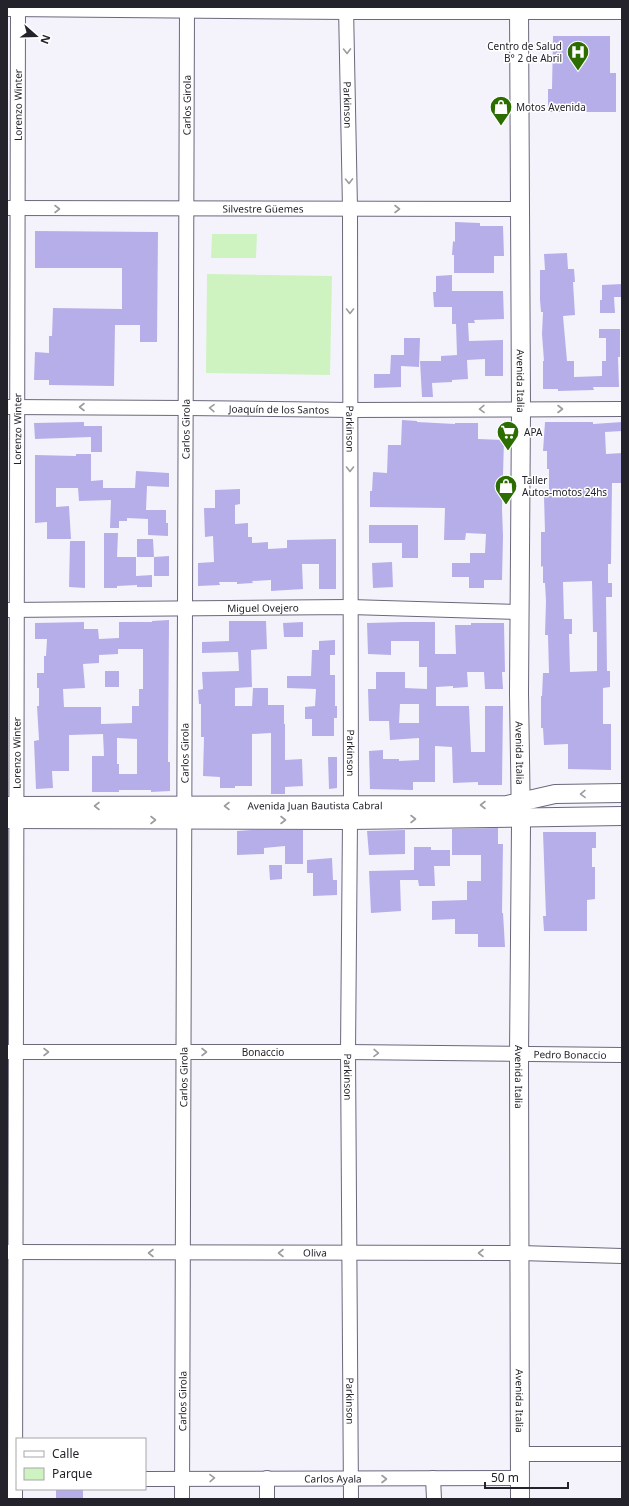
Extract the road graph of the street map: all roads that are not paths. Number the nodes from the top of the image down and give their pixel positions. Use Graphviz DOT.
graph roads {
  1 [pos="14,9"];
  2 [pos="186,9"];
  3 [pos="435,9"];
  4 [pos="519,9"];
  5 [pos="346,10"];
  6 [pos="622,12"];
  7 [pos="12,208"];
  8 [pos="186,209"];
  9 [pos="350,209"];
  10 [pos="519,209"];
  11 [pos="12,407"];
  12 [pos="185,408"];
  13 [pos="521,409"];
  14 [pos="622,409"];
  15 [pos="350,410"];
  16 [pos="350,607"];
  17 [pos="184,609"];
  18 [pos="12,610"];
  19 [pos="520,612"];
  20 [pos="622,793"];
  21 [pos="521,810"];
  22 [pos="12,812"];
  23 [pos="184,813"];
  24 [pos="350,813"];
  25 [pos="622,816"];
  26 [pos="12,1052"];
  27 [pos="183,1052"];
  28 [pos="348,1052"];
  29 [pos="519,1054"];
  30 [pos="622,1054"];
  31 [pos="11,1252"];
  32 [pos="182,1253"];
  33 [pos="350,1253"];
  34 [pos="520,1253"];
  35 [pos="622,1256"];
  36 [pos="521,1454"];
  37 [pos="622,1454"];
  38 [pos="13,1478"];
  39 [pos="267,1478"];
  40 [pos="433,1478"];
  41 [pos="520,1478"];
  42 [pos="146,1479"];
  43 [pos="182,1479"];
  44 [pos="351,1479"];
  45 [pos="16,1499"];
  46 [pos="182,1499"];
  47 [pos="267,1499"];
  48 [pos="350,1499"];
  49 [pos="434,1499"];
  50 [pos="520,1499"];
  1 -- 2 [label="street"];
  1 -- 7 [label="street, Lorenzo Winter"];
  2 -- 5 [label="street"];
  2 -- 8 [label="street, Carlos Girola"];
  3 -- 4 [label="street"];
  3 -- 5 [label="street"];
  4 -- 6 [label="street"];
  4 -- 10 [label="main road, Avenida Italia"];
  5 -- 9 [label="street, Parkinson, one-way"];
  7 -- 8 [label="street, Silvestre Güemes, one-way"];
  7 -- 11 [label="street, Lorenzo Winter"];
  8 -- 9 [label="street, Silvestre Güemes"];
  8 -- 12 [label="street, Carlos Girola"];
  9 -- 10 [label="street, Silvestre Güemes, one-way"];
  9 -- 15 [label="street, Parkinson, one-way"];
  10 -- 13 [label="main road, Avenida Italia"];
  12 -- 11 [label="street, Joaquín de los Santos, one-way"];
  11 -- 18 [label="street, Lorenzo Winter"];
  15 -- 12 [label="street, Joaquín de los Santos, one-way"];
  12 -- 17 [label="street, Carlos Girola"];
  13 -- 14 [label="street, Joaquín de los Santos, one-way"];
  13 -- 15 [label="street, Joaquín de los Santos, one-way"];
  13 -- 19 [label="main road, Avenida Italia"];
  15 -- 16 [label="street, Parkinson, one-way"];
  16 -- 17 [label="street, Miguel Ovejero"];
  16 -- 19 [label="street, Miguel Ovejero"];
  16 -- 24 [label="street, Parkinson"];
  17 -- 18 [label="street, Miguel Ovejero"];
  17 -- 23 [label="street, Carlos Girola"];
  18 -- 22 [label="street, Lorenzo Winter"];
  19 -- 21 [label="main road, Avenida Italia"];
  20 -- 21 [label="main road, Avenida Juan Bautista Cabral, one-way"];
  21 -- 24 [label="main road, Avenida Juan Bautista Cabral"];
  21 -- 25 [label="main road, Avenida Juan Bautista Cabral"];
  21 -- 29 [label="main road, Avenida Italia"];
  22 -- 23 [label="main road, Avenida Juan Bautista Cabral"];
  22 -- 26 [label="street, Lorenzo Winter"];
  23 -- 24 [label="main road, Avenida Juan Bautista Cabral"];
  23 -- 27 [label="street, Carlos Girola"];
  24 -- 28 [label="street, Parkinson"];
  26 -- 27 [label="street, Bonaccio, one-way"];
  26 -- 31 [label="street, Lorenzo Winter"];
  27 -- 28 [label="street, Bonaccio, one-way"];
  27 -- 32 [label="street, Carlos Girola"];
  28 -- 29 [label="street, Bonaccio, one-way"];
  28 -- 33 [label="street, Parkinson"];
  29 -- 30 [label="street, Pedro Bonaccio"];
  29 -- 34 [label="main road, Avenida Italia"];
  32 -- 31 [label="street, Oliva, one-way"];
  31 -- 38 [label="street, Lorenzo Winter"];
  33 -- 32 [label="street, Oliva, one-way"];
  32 -- 43 [label="street, Carlos Girola"];
  34 -- 33 [label="street, Oliva, one-way"];
  33 -- 44 [label="street, Parkinson"];
  34 -- 35 [label="street, Oliva"];
  34 -- 36 [label="main road, Avenida Italia"];
  36 -- 37 [label="street"];
  36 -- 41 [label="main road, Avenida Italia"];
  38 -- 45 [label="street, Lorenzo Winter"];
  43 -- 39 [label="street, Carlos Ayala, one-way"];
  39 -- 44 [label="street, Carlos Ayala"];
  39 -- 47 [label="street"];
  40 -- 41 [label="street, Carlos Ayala"];
  44 -- 40 [label="street, Carlos Ayala, one-way"];
  40 -- 49 [label="street"];
  41 -- 50 [label="main road, Avenida Italia"];
  42 -- 43 [label="street, Carlos Ayala"];
  43 -- 46 [label="street, Carlos Girola"];
  44 -- 48 [label="street, Parkinson"];
}
